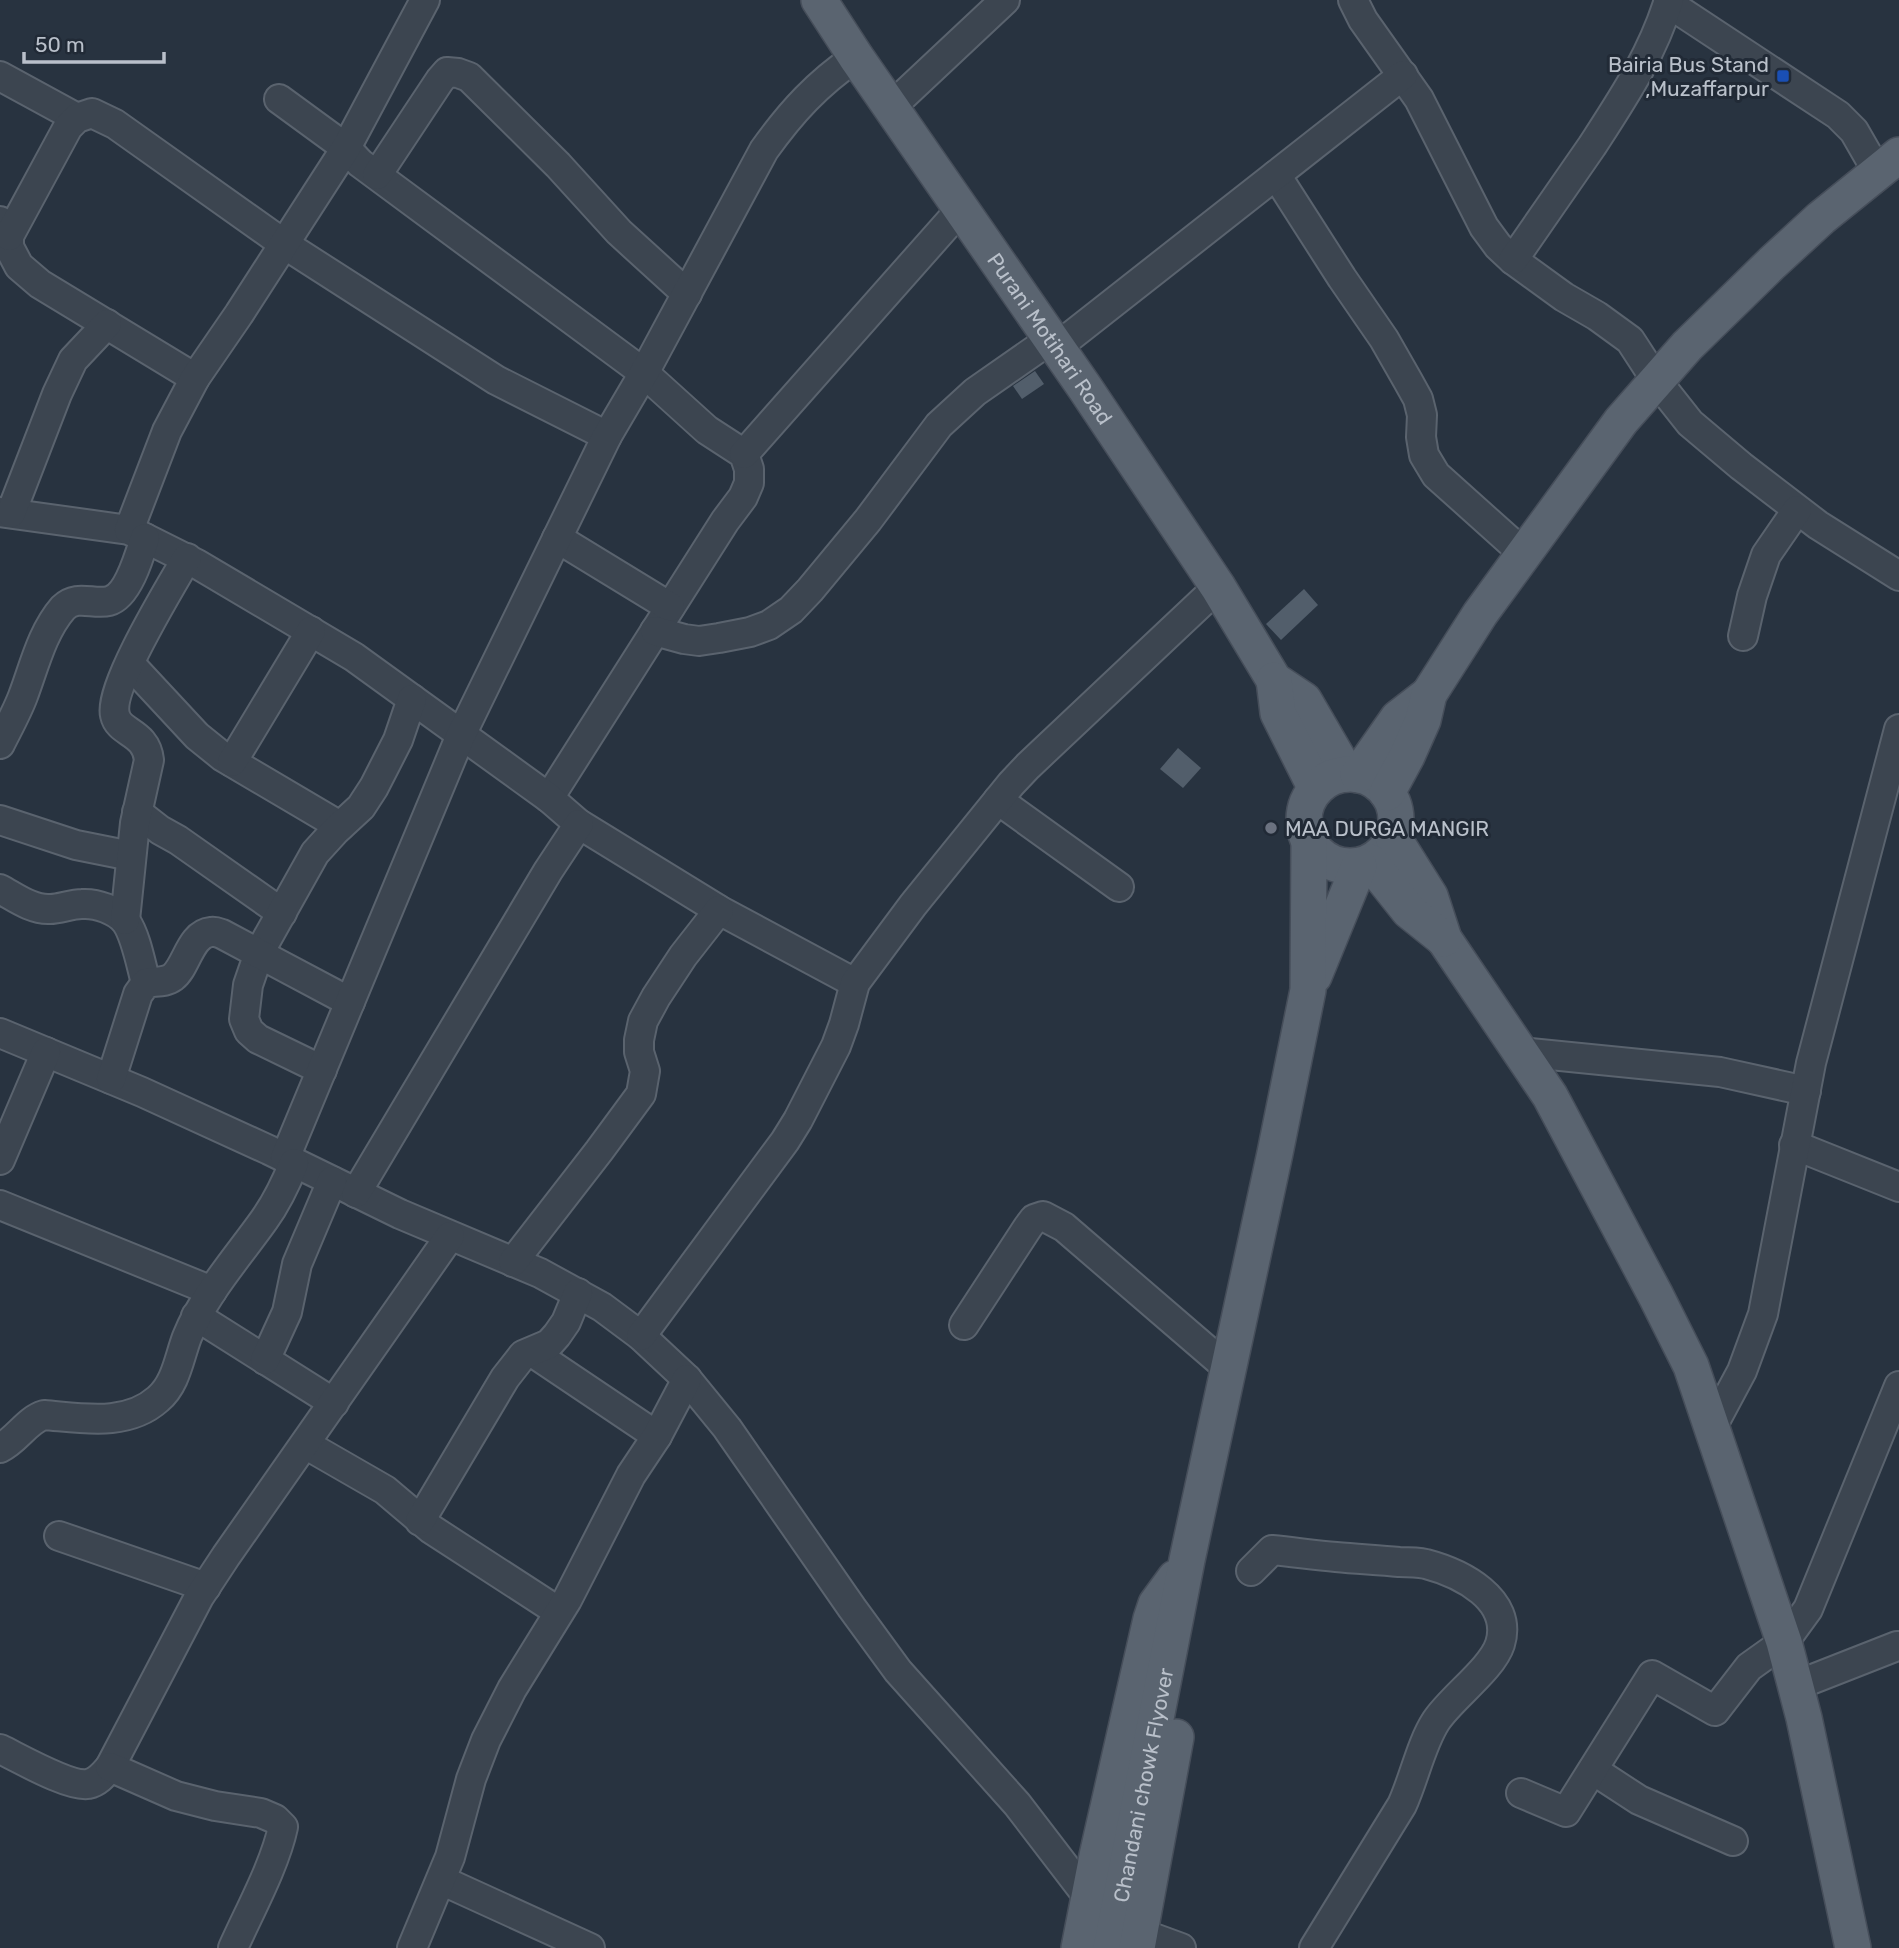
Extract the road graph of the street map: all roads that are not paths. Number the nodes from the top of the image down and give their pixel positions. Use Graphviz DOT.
graph roads {
  1 [pos="425,0"];
  2 [pos="818,0"];
  3 [pos="1005,0"];
  4 [pos="1353,0"];
  5 [pos="1669,2"];
  6 [pos="856,57"];
  7 [pos="1403,75"];
  8 [pos="0,76"];
  9 [pos="279,99"];
  10 [pos="891,107"];
  11 [pos="77,118"];
  12 [pos="346,148"];
  13 [pos="1888,163"];
  14 [pos="377,175"];
  15 [pos="1276,175"];
  16 [pos="961,209"];
  17 [pos="4,229"];
  18 [pos="284,244"];
  19 [pos="1513,260"];
  20 [pos="687,294"];
  21 [pos="107,324"];
  22 [pos="1054,343"];
  23 [pos="644,373"];
  24 [pos="195,378"];
  25 [pos="1656,380"];
  26 [pos="607,436"];
  27 [pos="744,454"];
  28 [pos="1797,510"];
  29 [pos="5,513"];
  30 [pos="137,534"];
  31 [pos="557,538"];
  32 [pos="1525,553"];
  33 [pos="187,558"];
  34 [pos="1899,576"];
  35 [pos="1218,587"];
  36 [pos="670,607"];
  37 [pos="311,631"];
  38 [pos="655,631"];
  39 [pos="1743,636"];
  40 [pos="130,664"];
  41 [pos="1274,680"];
  42 [pos="1429,694"];
  43 [pos="412,699"];
  44 [pos="1899,729"];
  45 [pos="461,735"];
  46 [pos="0,744"];
  47 [pos="232,762"];
  48 [pos="1352,775"];
  49 [pos="1316,789"];
  50 [pos="1387,793"];
  51 [pos="549,798"];
  52 [pos="998,800"];
  53 [pos="137,812"];
  54 [pos="0,820"];
  55 [pos="579,824"];
  56 [pos="340,827"];
  57 [pos="1309,843"];
  58 [pos="1374,855"];
  59 [pos="131,856"];
  60 [pos="1119,887"];
  61 [pos="0,889"];
  62 [pos="719,910"];
  63 [pos="282,913"];
  64 [pos="125,920"];
  65 [pos="258,953"];
  66 [pos="146,983"];
  67 [pos="855,983"];
  68 [pos="1308,990"];
  69 [pos="350,1002"];
  70 [pos="0,1033"];
  71 [pos="46,1052"];
  72 [pos="1520,1052"];
  73 [pos="322,1070"];
  74 [pos="111,1079"];
  75 [pos="1806,1091"];
  76 [pos="1794,1145"];
  77 [pos="0,1160"];
  78 [pos="290,1160"];
  79 [pos="344,1187"];
  80 [pos="1899,1187"];
  81 [pos="0,1205"];
  82 [pos="450,1236"];
  83 [pos="513,1262"];
  84 [pos="212,1291"];
  85 [pos="578,1293"];
  86 [pos="197,1316"];
  87 [pos="964,1325"];
  88 [pos="641,1336"];
  89 [pos="532,1352"];
  90 [pos="265,1360"];
  91 [pos="1228,1369"];
  92 [pos="687,1379"];
  93 [pos="1899,1386"];
  94 [pos="334,1402"];
  95 [pos="1712,1427"];
  96 [pos="657,1436"];
  97 [pos="305,1444"];
  98 [pos="0,1448"];
  99 [pos="420,1521"];
  100 [pos="59,1536"];
  101 [pos="1187,1560"];
  102 [pos="1251,1571"];
  103 [pos="206,1587"];
  104 [pos="559,1612"];
  105 [pos="1784,1642"];
  106 [pos="1897,1646"];
  107 [pos="1795,1686"];
  108 [pos="0,1749"];
  109 [pos="110,1767"];
  110 [pos="1593,1770"];
  111 [pos="1521,1793"];
  112 [pos="1733,1841"];
  113 [pos="441,1880"];
  114 [pos="1089,1898"];
  115 [pos="1129,1943"];
  116 [pos="233,1948"];
  117 [pos="412,1948"];
  118 [pos="590,1948"];
  119 [pos="1080,1948"];
  120 [pos="1181,1948"];
  121 [pos="1314,1948"];
  122 [pos="1853,1948"];
  1 -- 12 [label="street"];
  2 -- 6 [label="main road, Purani Motihari Road"];
  3 -- 10 [label="street"];
  4 -- 7 [label="street"];
  5 -- 13 [label="street"];
  5 -- 19 [label="street"];
  6 -- 10 [label="main road, Purani Motihari Road"];
  6 -- 20 [label="street"];
  7 -- 15 [label="street"];
  7 -- 19 [label="street"];
  8 -- 11 [label="street"];
  9 -- 12 [label="street"];
  10 -- 16 [label="main road, Purani Motihari Road"];
  11 -- 17 [label="street"];
  11 -- 18 [label="street"];
  12 -- 14 [label="street"];
  12 -- 18 [label="street"];
  13 -- 25 [label="main road"];
  14 -- 20 [label="street"];
  14 -- 23 [label="street"];
  15 -- 22 [label="street"];
  15 -- 32 [label="street"];
  16 -- 22 [label="main road, Purani Motihari Road"];
  16 -- 27 [label="street"];
  17 -- 21 [label="street"];
  18 -- 24 [label="street"];
  18 -- 26 [label="street"];
  19 -- 25 [label="street"];
  20 -- 23 [label="street"];
  21 -- 24 [label="street"];
  21 -- 29 [label="street"];
  22 -- 35 [label="main road, Purani Motihari Road"];
  22 -- 38 [label="street"];
  23 -- 26 [label="street"];
  23 -- 27 [label="street"];
  24 -- 30 [label="street"];
  25 -- 28 [label="street"];
  25 -- 32 [label="main road"];
  26 -- 31 [label="street"];
  27 -- 36 [label="street"];
  28 -- 34 [label="street"];
  28 -- 39 [label="street"];
  29 -- 30 [label="street"];
  30 -- 33 [label="street"];
  30 -- 46 [label="street"];
  31 -- 36 [label="street"];
  31 -- 45 [label="street"];
  32 -- 42 [label="main road"];
  33 -- 37 [label="street"];
  33 -- 40 [label="street"];
  35 -- 41 [label="main road, Purani Motihari Road"];
  35 -- 52 [label="street"];
  36 -- 38 [label="street"];
  37 -- 43 [label="street"];
  37 -- 47 [label="street"];
  38 -- 51 [label="street"];
  40 -- 47 [label="street"];
  40 -- 53 [label="street"];
  41 -- 48 [label="main road, Purani Motihari Road"];
  41 -- 49 [label="main road, Purani Motihari Road"];
  42 -- 48 [label="main road"];
  42 -- 50 [label="main road"];
  43 -- 45 [label="street"];
  43 -- 56 [label="street"];
  44 -- 75 [label="street"];
  45 -- 51 [label="street"];
  45 -- 69 [label="street"];
  47 -- 56 [label="street"];
  48 -- 49 [label="main road"];
  48 -- 50 [label="main road"];
  49 -- 57 [label="main road"];
  50 -- 58 [label="main road"];
  51 -- 55 [label="street"];
  52 -- 60 [label="street"];
  52 -- 67 [label="street"];
  53 -- 59 [label="street"];
  53 -- 63 [label="street"];
  54 -- 59 [label="street"];
  55 -- 62 [label="street"];
  55 -- 79 [label="street"];
  56 -- 63 [label="street"];
  57 -- 58 [label="main road"];
  57 -- 68 [label="main road"];
  58 -- 68 [label="main road"];
  58 -- 72 [label="main road"];
  59 -- 64 [label="street"];
  61 -- 64 [label="street"];
  62 -- 67 [label="street"];
  62 -- 83 [label="street"];
  63 -- 65 [label="street"];
  64 -- 66 [label="street"];
  65 -- 66 [label="street"];
  65 -- 69 [label="street"];
  65 -- 73 [label="street"];
  66 -- 74 [label="street"];
  67 -- 88 [label="street"];
  68 -- 91 [label="main road, Chandani chowk Flyover"];
  69 -- 73 [label="street"];
  70 -- 71 [label="street"];
  71 -- 74 [label="street"];
  71 -- 77 [label="street"];
  72 -- 75 [label="street"];
  72 -- 95 [label="main road"];
  73 -- 78 [label="street"];
  74 -- 78 [label="street"];
  75 -- 76 [label="street"];
  76 -- 80 [label="street"];
  76 -- 95 [label="street"];
  78 -- 79 [label="street"];
  78 -- 84 [label="street"];
  79 -- 82 [label="street"];
  79 -- 90 [label="street"];
  81 -- 84 [label="street"];
  82 -- 83 [label="street"];
  82 -- 94 [label="street"];
  83 -- 85 [label="street"];
  84 -- 86 [label="street"];
  85 -- 88 [label="street"];
  85 -- 89 [label="street"];
  86 -- 90 [label="street"];
  86 -- 98 [label="street"];
  87 -- 91 [label="street"];
  88 -- 92 [label="street"];
  89 -- 96 [label="street"];
  89 -- 99 [label="street"];
  90 -- 94 [label="street"];
  91 -- 101 [label="main road, Chandani chowk Flyover"];
  92 -- 96 [label="street"];
  92 -- 114 [label="street"];
  93 -- 105 [label="street"];
  94 -- 97 [label="street"];
  95 -- 105 [label="main road"];
  96 -- 104 [label="street"];
  97 -- 99 [label="street"];
  97 -- 103 [label="street"];
  99 -- 104 [label="street"];
  100 -- 103 [label="street"];
  101 -- 114 [label="main road"];
  101 -- 115 [label="main road, Chandani chowk Flyover"];
  101 -- 115 [label="main road"];
  102 -- 121 [label="street"];
  103 -- 109 [label="street"];
  104 -- 113 [label="street"];
  105 -- 107 [label="main road"];
  105 -- 110 [label="street"];
  106 -- 107 [label="street"];
  107 -- 122 [label="main road"];
  108 -- 109 [label="street"];
  109 -- 116 [label="street"];
  110 -- 111 [label="street"];
  110 -- 112 [label="street"];
  113 -- 117 [label="street"];
  113 -- 118 [label="street"];
  114 -- 119 [label="main road"];
  115 -- 120 [label="street"];
}
